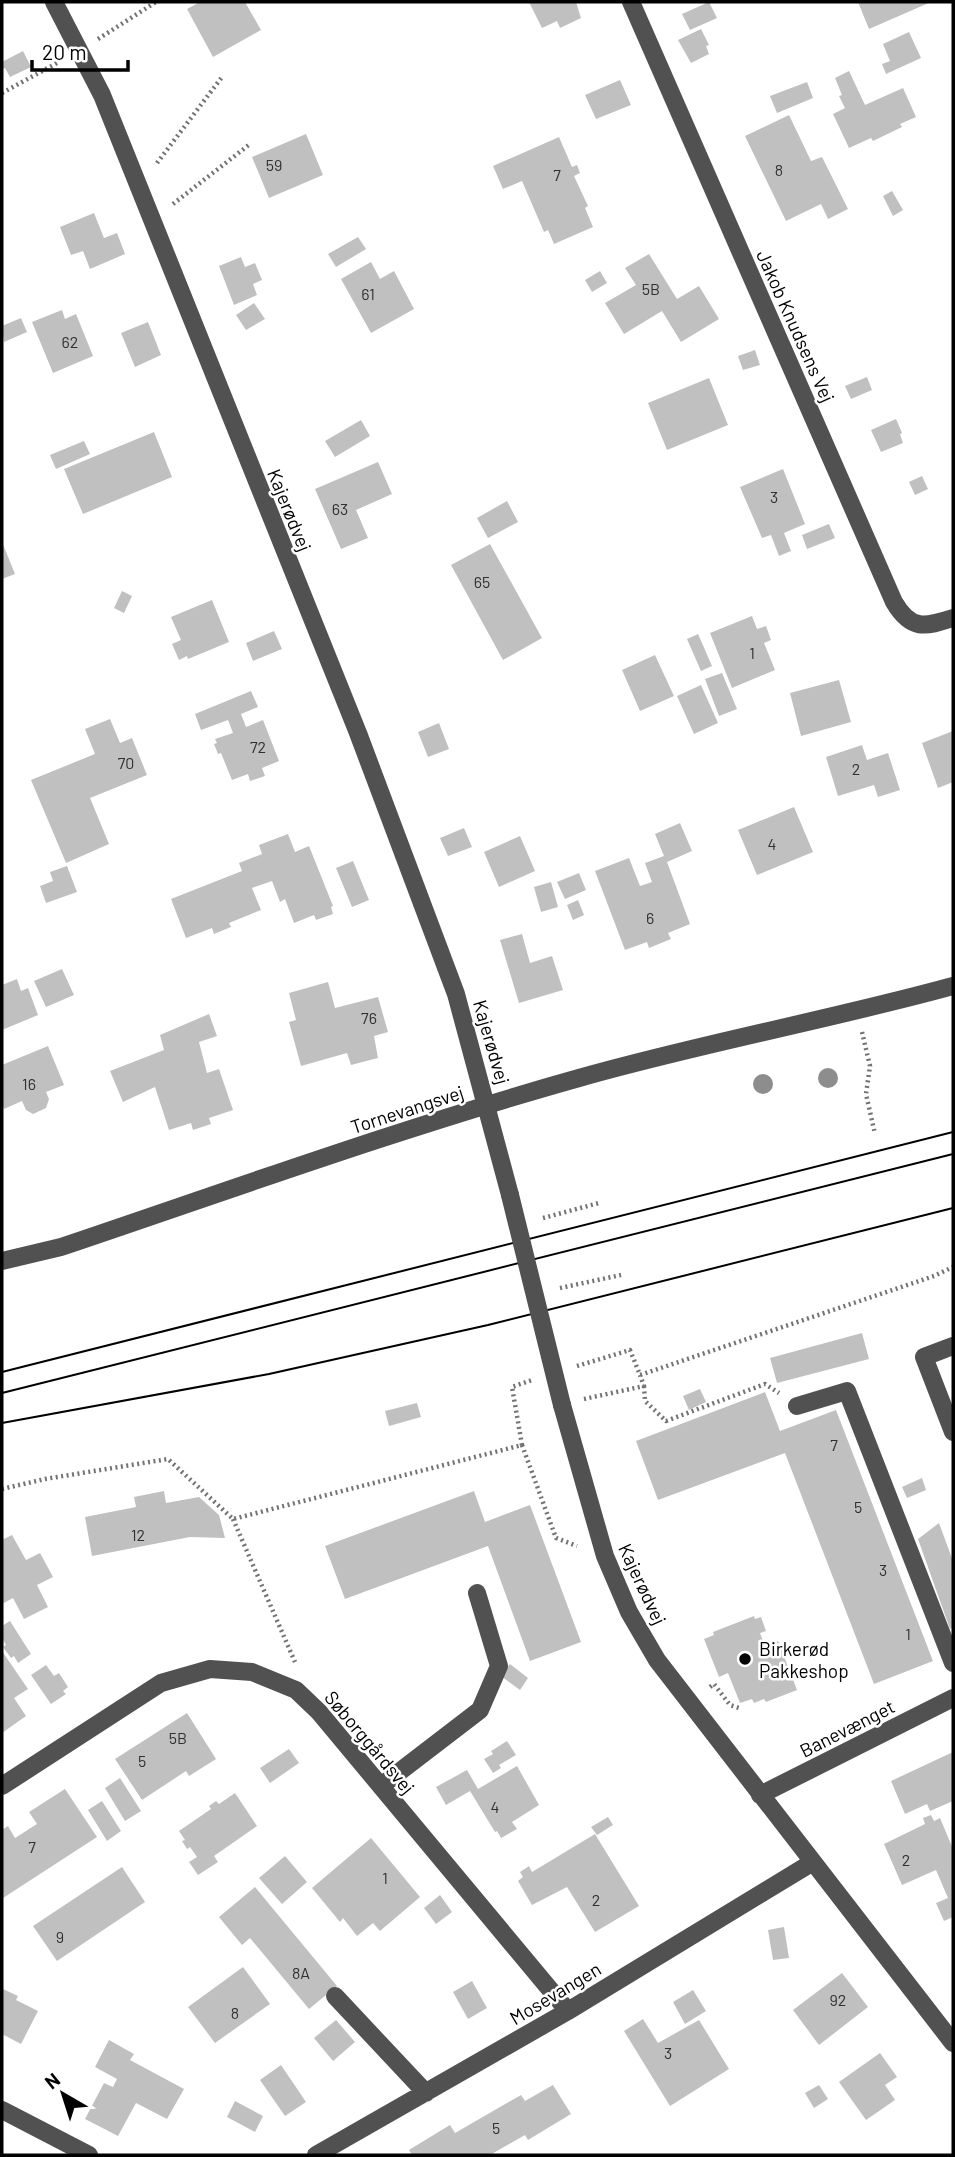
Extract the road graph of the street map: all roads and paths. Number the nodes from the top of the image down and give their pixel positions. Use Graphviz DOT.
graph roads {
  1 [pos="54,2"];
  2 [pos="631,2"];
  3 [pos="222,77"];
  4 [pos="250,144"];
  5 [pos="135,179"];
  6 [pos="149,215"];
  7 [pos="953,618"];
  8 [pos="953,986"];
  9 [pos="857,1010"];
  10 [pos="488,1105"];
  11 [pos="875,1134"];
  12 [pos="599,1203"];
  13 [pos="542,1218"];
  14 [pos="2,1261"];
  15 [pos="953,1267"];
  16 [pos="621,1275"];
  17 [pos="560,1288"];
  18 [pos="953,1346"];
  19 [pos="564,1370"];
  20 [pos="640,1375"];
  21 [pos="538,1379"];
  22 [pos="644,1386"];
  23 [pos="593,1396"];
  24 [pos="797,1406"];
  25 [pos="953,1432"];
  26 [pos="523,1445"];
  27 [pos="2,1489"];
  28 [pos="233,1518"];
  29 [pos="605,1556"];
  30 [pos="477,1593"];
  31 [pos="953,1663"];
  32 [pos="296,1690"];
  33 [pos="953,1698"];
  34 [pos="2,1786"];
  35 [pos="381,1786"];
  36 [pos="760,1795"];
  37 [pos="813,1862"];
  38 [pos="335,1996"];
  39 [pos="568,2011"];
  40 [pos="953,2043"];
  41 [pos="425,2093"];
  42 [pos="2,2110"];
  43 [pos="89,2155"];
  44 [pos="316,2155"];
  1 -- 5 [label="street, Kajerødvej"];
  2 -- 7 [label="street, Jakob Knudsens Vej"];
  3 -- 5 [label="path"];
  4 -- 6 [label="path"];
  5 -- 6 [label="street, Kajerødvej"];
  6 -- 10 [label="street, Kajerødvej"];
  8 -- 9 [label="street, Tornevangsvej"];
  9 -- 10 [label="street, Tornevangsvej"];
  9 -- 11 [label="path"];
  10 -- 14 [label="street, Tornevangsvej"];
  10 -- 29 [label="street, Kajerødvej, bridge"];
  12 -- 13 [label="path"];
  15 -- 20 [label="path"];
  16 -- 17 [label="path"];
  18 -- 25 [label="street"];
  19 -- 20 [label="path"];
  20 -- 22 [label="path"];
  21 -- 26 [label="path"];
  22 -- 23 [label="path"];
  22 -- 24 [label="path"];
  24 -- 31 [label="street"];
  26 -- 28 [label="path"];
  26 -- 29 [label="path"];
  27 -- 28 [label="path"];
  28 -- 32 [label="path"];
  29 -- 36 [label="street, Kajerødvej"];
  30 -- 35 [label="street"];
  32 -- 34 [label="street, Søborggårdsvej"];
  32 -- 35 [label="street, Søborggårdsvej"];
  33 -- 36 [label="street, Banevænget"];
  35 -- 39 [label="street, Søborggårdsvej"];
  36 -- 37 [label="street, Kajerødvej"];
  37 -- 39 [label="street, Mosevangen"];
  37 -- 40 [label="street, Kajerødvej"];
  38 -- 41 [label="street"];
  39 -- 41 [label="street, Mosevangen"];
  41 -- 44 [label="street, Mosevangen"];
  42 -- 43 [label="street"];
}
